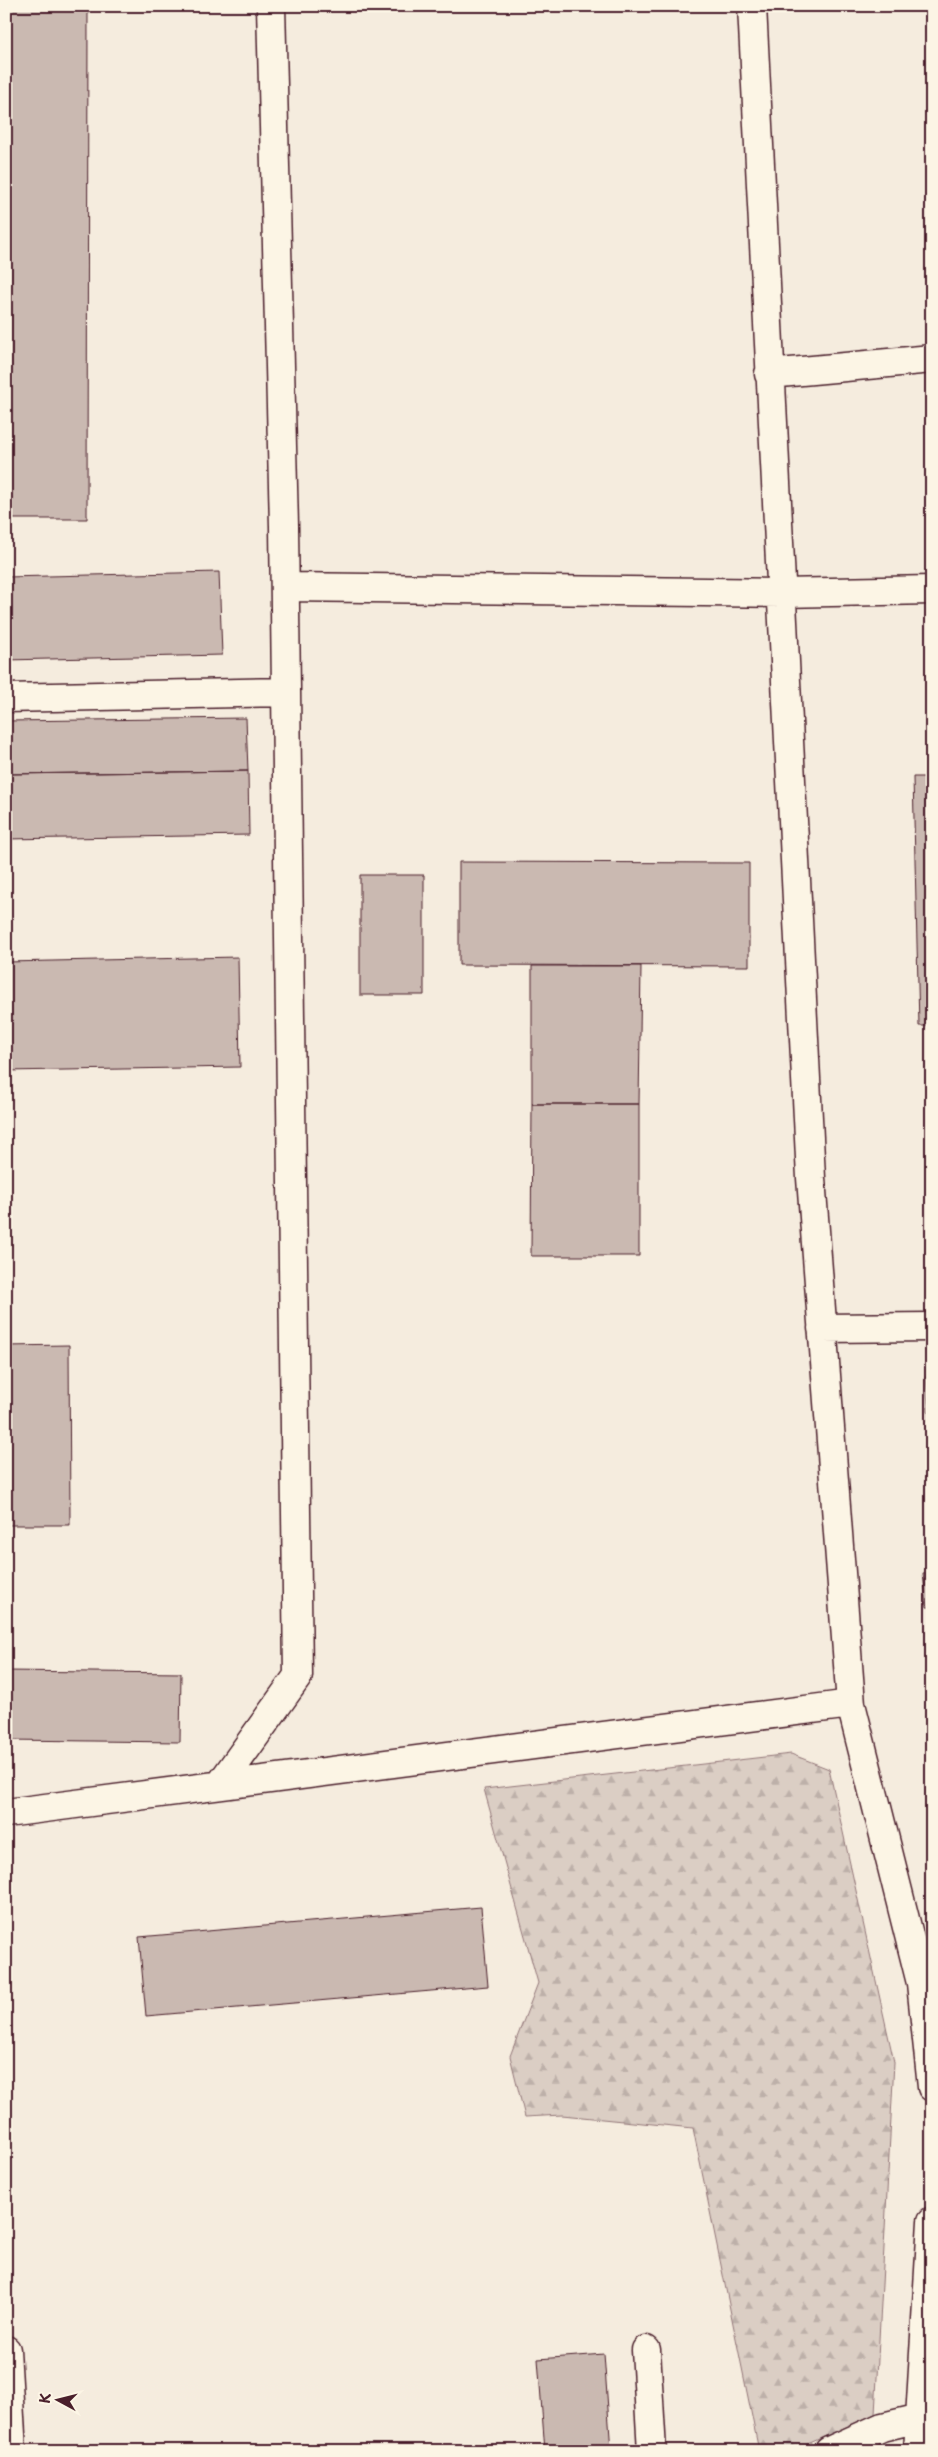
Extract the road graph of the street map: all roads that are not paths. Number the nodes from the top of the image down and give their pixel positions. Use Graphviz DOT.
graph roads {
  1 [pos="271,6"];
  2 [pos="752,6"];
  3 [pos="932,359"];
  4 [pos="769,374"];
  5 [pos="284,587"];
  6 [pos="932,590"];
  7 [pos="781,593"];
  8 [pos="286,692"];
  9 [pos="6,698"];
  10 [pos="932,1327"];
  11 [pos="822,1328"];
  12 [pos="851,1704"];
  13 [pos="220,1786"];
  14 [pos="6,1814"];
  15 [pos="928,2009"];
  16 [pos="932,2087"];
  17 [pos="932,2221"];
  18 [pos="6,2350"];
  19 [pos="646,2350"];
  20 [pos="920,2418"];
  21 [pos="12,2451"];
  22 [pos="652,2451"];
  23 [pos="829,2451"];
  24 [pos="918,2451"];
  1 -- 5 [label="street"];
  2 -- 4 [label="street"];
  3 -- 4 [label="street"];
  4 -- 7 [label="street"];
  5 -- 7 [label="street"];
  5 -- 8 [label="street"];
  6 -- 7 [label="street"];
  7 -- 11 [label="street"];
  8 -- 9 [label="street"];
  8 -- 13 [label="street"];
  10 -- 11 [label="street"];
  11 -- 12 [label="street"];
  12 -- 13 [label="street"];
  12 -- 15 [label="street"];
  13 -- 14 [label="street"];
  15 -- 16 [label="street"];
  17 -- 20 [label="street"];
  18 -- 21 [label="street"];
  19 -- 22 [label="street"];
  20 -- 23 [label="street"];
  20 -- 24 [label="street"];
}
